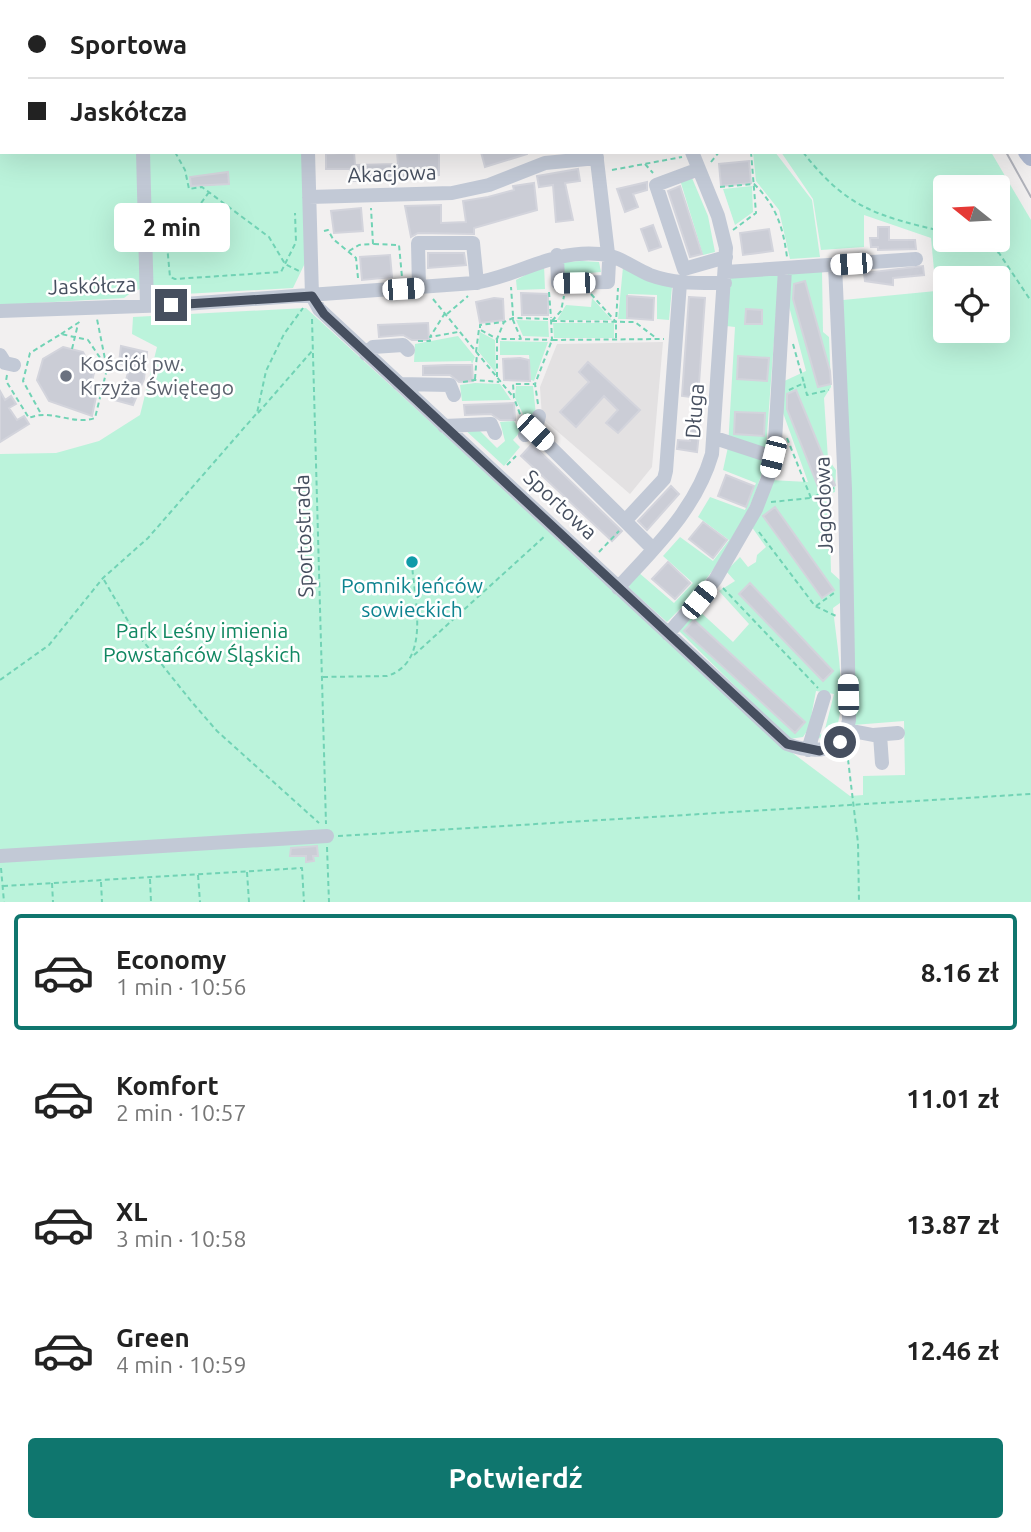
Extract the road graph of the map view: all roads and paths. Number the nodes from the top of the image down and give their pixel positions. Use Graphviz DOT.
graph roads {
  1 [pos="143,154"];
  2 [pos="176,154"];
  3 [pos="308,154"];
  4 [pos="751,154"];
  5 [pos="805,154"];
  6 [pos="695,159"];
  7 [pos="597,161"];
  8 [pos="642,163"];
  9 [pos="660,183"];
  10 [pos="754,184"];
  11 [pos="706,188"];
  12 [pos="209,192"];
  13 [pos="370,196"];
  14 [pos="309,197"];
  15 [pos="295,213"];
  16 [pos="933,229"];
  17 [pos="310,231"];
  18 [pos="724,237"];
  19 [pos="373,244"];
  20 [pos="349,252"];
  21 [pos="997,252"];
  22 [pos="607,254"];
  23 [pos="557,256"];
  24 [pos="916,259"];
  25 [pos="285,264"];
  26 [pos="835,265"];
  27 [pos="787,269"];
  28 [pos="726,271"];
  29 [pos="300,272"];
  30 [pos="510,275"];
  31 [pos="471,283"];
  32 [pos="680,283"];
  33 [pos="618,284"];
  34 [pos="422,288"];
  35 [pos="403,289"];
  36 [pos="588,290"];
  37 [pos="360,293"];
  38 [pos="564,294"];
  39 [pos="312,296"];
  40 [pos="1031,301"];
  41 [pos="94,306"];
  42 [pos="148,306"];
  43 [pos="0,311"];
  44 [pos="445,314"];
  45 [pos="312,318"];
  46 [pos="513,318"];
  47 [pos="551,321"];
  48 [pos="616,321"];
  49 [pos="504,322"];
  50 [pos="78,323"];
  51 [pos="479,329"];
  52 [pos="460,331"];
  53 [pos="790,332"];
  54 [pos="430,337"];
  55 [pos="497,339"];
  56 [pos="521,339"];
  57 [pos="616,339"];
  58 [pos="657,339"];
  59 [pos="552,340"];
  60 [pos="676,340"];
  61 [pos="405,348"];
  62 [pos="72,349"];
  63 [pos="312,350"];
  64 [pos="477,353"];
  65 [pos="366,354"];
  66 [pos="8,362"];
  67 [pos="107,369"];
  68 [pos="497,378"];
  69 [pos="475,380"];
  70 [pos="500,382"];
  71 [pos="804,383"];
  72 [pos="399,384"];
  73 [pos="535,384"];
  74 [pos="841,388"];
  75 [pos="452,390"];
  76 [pos="777,395"];
  77 [pos="514,398"];
  78 [pos="40,413"];
  79 [pos="257,413"];
  80 [pos="539,416"];
  81 [pos="444,426"];
  82 [pos="495,433"];
  83 [pos="530,433"];
  84 [pos="786,436"];
  85 [pos="715,438"];
  86 [pos="516,456"];
  87 [pos="773,457"];
  88 [pos="504,469"];
  89 [pos="845,484"];
  90 [pos="811,498"];
  91 [pos="753,515"];
  92 [pos="626,522"];
  93 [pos="550,531"];
  94 [pos="653,549"];
  95 [pos="596,555"];
  96 [pos="412,564"];
  97 [pos="103,578"];
  98 [pos="715,580"];
  99 [pos="618,587"];
  100 [pos="847,587"];
  101 [pos="815,606"];
  102 [pos="847,620"];
  103 [pos="668,634"];
  104 [pos="414,655"];
  105 [pos="322,677"];
  106 [pos="0,680"];
  107 [pos="824,697"];
  108 [pos="898,733"];
  109 [pos="880,735"];
  110 [pos="844,736"];
  111 [pos="808,750"];
  112 [pos="882,763"];
  113 [pos="1031,794"];
  114 [pos="855,804"];
  115 [pos="327,836"];
  116 [pos="0,856"];
  117 [pos="0,864"];
  118 [pos="247,872"];
  119 [pos="198,874"];
  120 [pos="150,877"];
  121 [pos="101,880"];
  122 [pos="52,883"];
  123 [pos="3,886"];
  124 [pos="4,902"];
  125 [pos="53,902"];
  126 [pos="102,902"];
  127 [pos="151,902"];
  128 [pos="200,902"];
  129 [pos="249,902"];
  130 [pos="304,902"];
  131 [pos="329,902"];
  132 [pos="859,902"];
  1 -- 42 [label="street"];
  2 -- 12 [label="path"];
  3 -- 14 [label="street"];
  4 -- 10 [label="path"];
  5 -- 16 [label="path"];
  6 -- 8 [label="path"];
  6 -- 9 [label="street"];
  6 -- 11 [label="street, Długa"];
  7 -- 8 [label="path"];
  7 -- 13 [label="street, Akacjowa"];
  7 -- 22 [label="street"];
  8 -- 9 [label="path"];
  9 -- 28 [label="street"];
  10 -- 11 [label="path"];
  10 -- 18 [label="path"];
  10 -- 27 [label="path"];
  11 -- 18 [label="street, Długa"];
  12 -- 25 [label="path"];
  12 -- 25 [label="path"];
  13 -- 14 [label="street, Akacjowa"];
  13 -- 19 [label="path"];
  14 -- 17 [label="street"];
  15 -- 25 [label="path"];
  17 -- 20 [label="path"];
  17 -- 39 [label="street"];
  18 -- 28 [label="street, Długa"];
  19 -- 20 [label="path"];
  19 -- 35 [label="path"];
  20 -- 37 [label="path"];
  21 -- 40 [label="path"];
  22 -- 23 [label="street, Jaskółcza"];
  22 -- 32 [label="street"];
  22 -- 36 [label="street"];
  23 -- 30 [label="street, Jaskółcza"];
  23 -- 36 [label="street"];
  24 -- 26 [label="street"];
  25 -- 29 [label="path"];
  26 -- 27 [label="street"];
  26 -- 74 [label="street, Jagodowa"];
  27 -- 28 [label="street"];
  27 -- 76 [label="street"];
  28 -- 32 [label="street"];
  28 -- 85 [label="street, Długa"];
  30 -- 31 [label="street, Jaskółcza"];
  30 -- 46 [label="path"];
  31 -- 34 [label="street, Jaskółcza"];
  31 -- 34 [label="street"];
  31 -- 44 [label="path"];
  32 -- 60 [label="street, Długa"];
  33 -- 48 [label="path"];
  34 -- 35 [label="street, Jaskółcza"];
  34 -- 44 [label="path"];
  35 -- 37 [label="street, Jaskółcza"];
  36 -- 48 [label="path"];
  37 -- 39 [label="street, Jaskółcza"];
  38 -- 47 [label="path"];
  39 -- 42 [label="street, Jaskółcza"];
  39 -- 65 [label="street, Sportowa"];
  39 -- 79 [label="path"];
  41 -- 42 [label="street, Jaskółcza"];
  41 -- 43 [label="street, Jaskółcza"];
  41 -- 67 [label="path"];
  44 -- 52 [label="path"];
  44 -- 54 [label="path"];
  45 -- 63 [label="path, Sportostrada"];
  46 -- 47 [label="path"];
  46 -- 49 [label="path"];
  46 -- 56 [label="path"];
  47 -- 48 [label="path"];
  47 -- 59 [label="path"];
  48 -- 57 [label="path"];
  48 -- 58 [label="path"];
  49 -- 51 [label="path"];
  49 -- 55 [label="path"];
  50 -- 62 [label="path"];
  51 -- 55 [label="path"];
  51 -- 64 [label="path"];
  52 -- 54 [label="path"];
  52 -- 64 [label="path"];
  53 -- 71 [label="path"];
  54 -- 61 [label="path"];
  55 -- 56 [label="path"];
  55 -- 68 [label="path"];
  56 -- 59 [label="path"];
  57 -- 58 [label="path"];
  57 -- 59 [label="path"];
  58 -- 60 [label="path"];
  59 -- 73 [label="path"];
  60 -- 92 [label="street, Długa"];
  61 -- 65 [label="street"];
  63 -- 79 [label="path"];
  63 -- 105 [label="path, Sportostrada"];
  64 -- 68 [label="path"];
  64 -- 69 [label="path"];
  65 -- 72 [label="street, Sportowa"];
  66 -- 78 [label="path"];
  67 -- 78 [label="path"];
  67 -- 78 [label="path"];
  68 -- 70 [label="path"];
  69 -- 70 [label="path"];
  69 -- 75 [label="path"];
  70 -- 77 [label="path"];
  71 -- 74 [label="path"];
  71 -- 76 [label="path"];
  72 -- 75 [label="street"];
  72 -- 81 [label="street, Sportowa"];
  73 -- 77 [label="path"];
  73 -- 80 [label="path"];
  74 -- 89 [label="street, Jagodowa"];
  76 -- 87 [label="street"];
  77 -- 83 [label="path"];
  79 -- 97 [label="path"];
  80 -- 83 [label="street"];
  81 -- 82 [label="street"];
  81 -- 99 [label="street, Sportowa"];
  83 -- 92 [label="street"];
  84 -- 90 [label="path"];
  85 -- 87 [label="street"];
  85 -- 94 [label="street, Długa"];
  86 -- 88 [label="path"];
  87 -- 91 [label="street"];
  89 -- 90 [label="path"];
  89 -- 100 [label="street, Jagodowa"];
  90 -- 91 [label="path"];
  91 -- 98 [label="street"];
  91 -- 101 [label="path"];
  92 -- 94 [label="street"];
  92 -- 95 [label="path"];
  93 -- 104 [label="path"];
  94 -- 99 [label="street, Długa"];
  96 -- 104 [label="path"];
  97 -- 106 [label="path"];
  97 -- 115 [label="path"];
  98 -- 103 [label="street"];
  98 -- 107 [label="path"];
  99 -- 103 [label="street, Sportowa"];
  100 -- 101 [label="path"];
  100 -- 102 [label="street, Jagodowa"];
  101 -- 102 [label="path"];
  102 -- 110 [label="street, Jagodowa"];
  103 -- 111 [label="street, Sportowa"];
  104 -- 105 [label="path"];
  105 -- 115 [label="path, Sportostrada"];
  107 -- 111 [label="street"];
  108 -- 109 [label="street"];
  109 -- 110 [label="street"];
  109 -- 112 [label="street"];
  110 -- 111 [label="street"];
  110 -- 114 [label="path"];
  113 -- 114 [label="path"];
  114 -- 115 [label="path"];
  114 -- 132 [label="path"];
  115 -- 116 [label="street"];
  115 -- 131 [label="path, Sportostrada"];
  117 -- 123 [label="path"];
  118 -- 119 [label="path"];
  118 -- 129 [label="path"];
  118 -- 130 [label="path"];
  119 -- 120 [label="path"];
  119 -- 128 [label="path"];
  120 -- 121 [label="path"];
  120 -- 127 [label="path"];
  121 -- 122 [label="path"];
  121 -- 126 [label="path"];
  122 -- 123 [label="path"];
  122 -- 125 [label="path"];
  123 -- 124 [label="path"];
}
